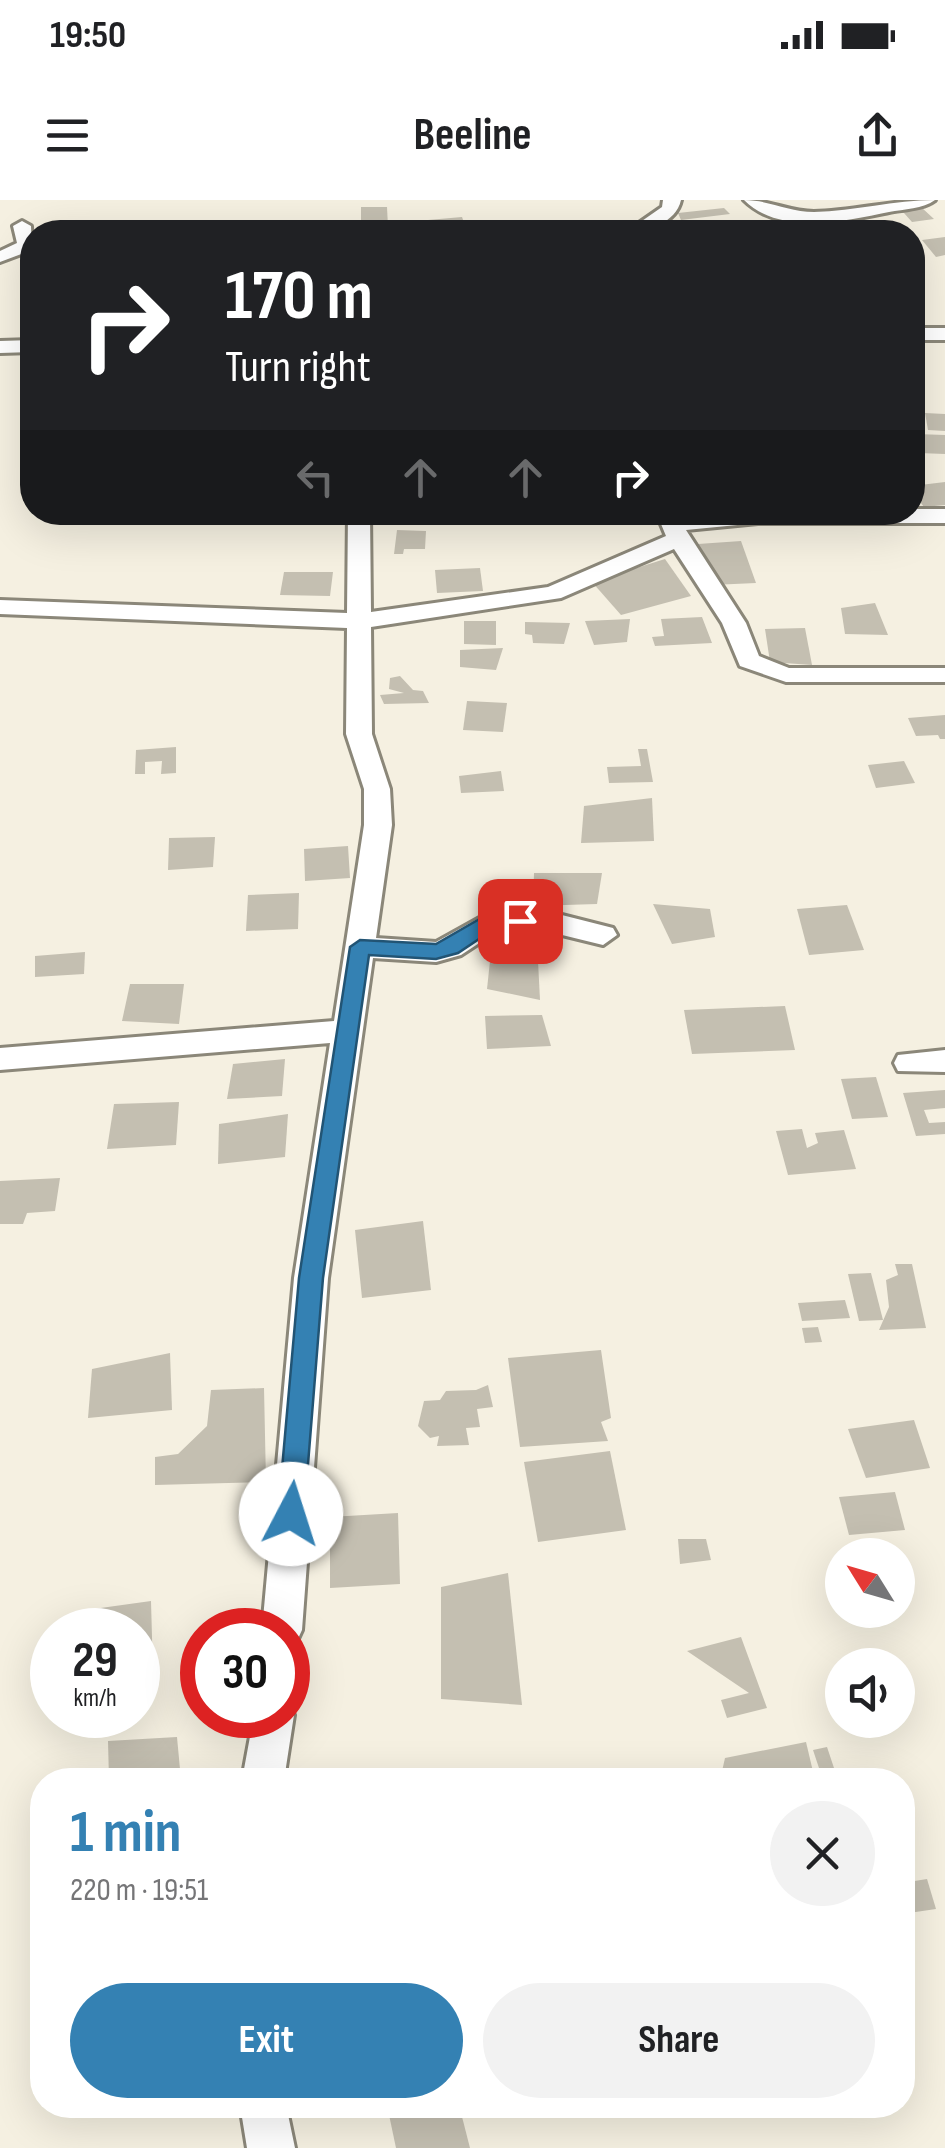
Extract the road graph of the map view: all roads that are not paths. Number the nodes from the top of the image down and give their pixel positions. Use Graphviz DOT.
graph roads {
  1 [pos="672,200"];
  2 [pos="752,200"];
  3 [pos="926,200"];
  4 [pos="653,220"];
  5 [pos="359,525"];
  6 [pos="673,526"];
  7 [pos="0,607"];
  8 [pos="360,621"];
  9 [pos="945,675"];
  10 [pos="604,935"];
  11 [pos="360,947"];
  12 [pos="347,1031"];
  13 [pos="0,1059"];
  14 [pos="945,1060"];
  15 [pos="910,1063"];
  16 [pos="284,1608"];
  17 [pos="270,1738"];
  18 [pos="265,1768"];
  19 [pos="265,2118"];
  20 [pos="271,2148"];
  1 -- 4 [label="street"];
  2 -- 3 [label="street"];
  5 -- 8 [label="street"];
  6 -- 8 [label="street"];
  6 -- 9 [label="street"];
  7 -- 8 [label="street"];
  8 -- 11 [label="street"];
  10 -- 11 [label="street"];
  11 -- 12 [label="street"];
  12 -- 13 [label="street"];
  12 -- 16 [label="street"];
  14 -- 15 [label="street"];
  17 -- 18 [label="street"];
  19 -- 20 [label="street"];
}
